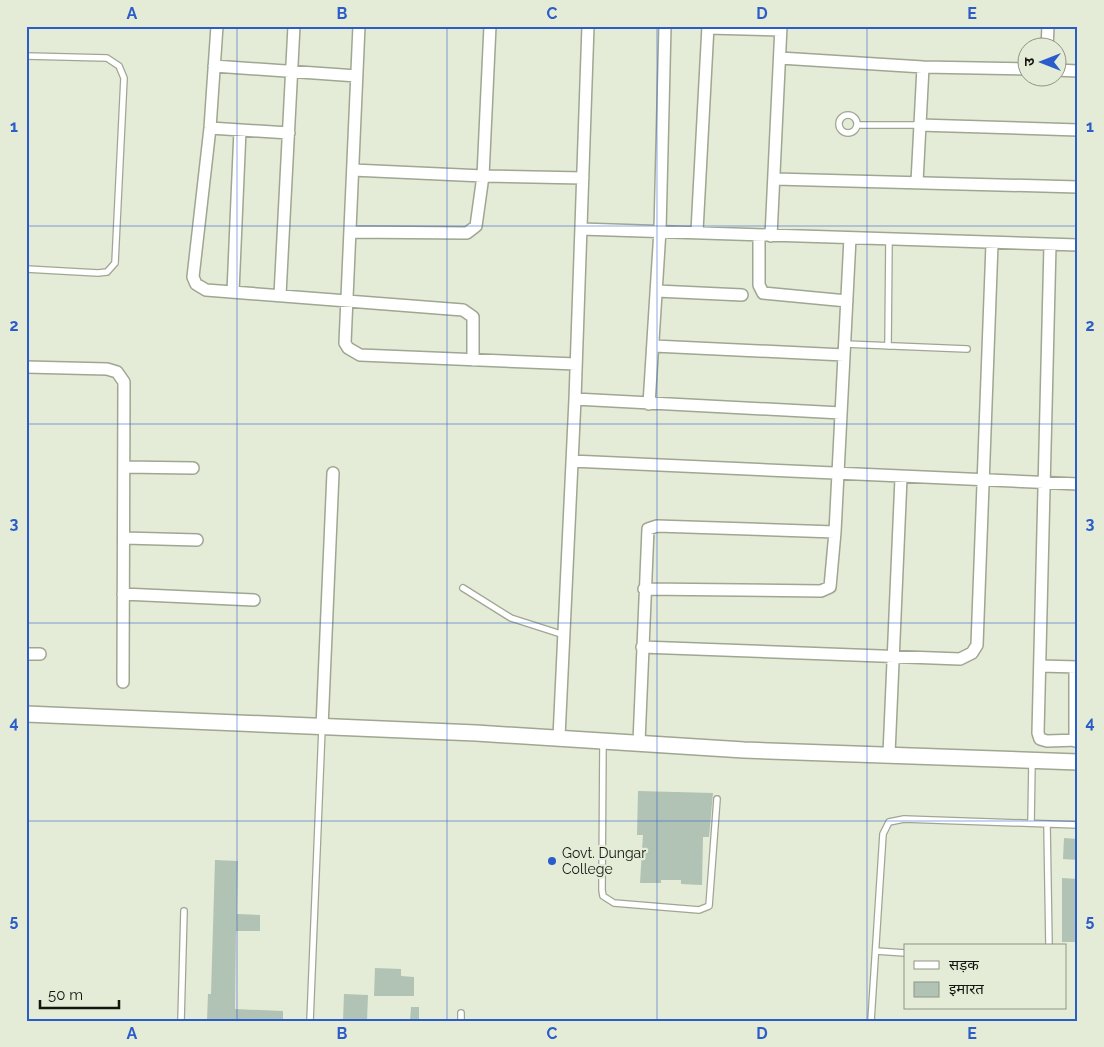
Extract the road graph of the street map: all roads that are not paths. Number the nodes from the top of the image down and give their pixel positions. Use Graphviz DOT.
graph roads {
  1 [pos="217,26"];
  2 [pos="294,26"];
  3 [pos="359,26"];
  4 [pos="490,26"];
  5 [pos="588,26"];
  6 [pos="665,26"];
  7 [pos="708,27"];
  8 [pos="781,28"];
  9 [pos="26,56"];
  10 [pos="780,58"];
  11 [pos="214,66"];
  12 [pos="922,66"];
  13 [pos="1016,69"];
  14 [pos="292,71"];
  15 [pos="357,76"];
  16 [pos="857,125"];
  17 [pos="919,126"];
  18 [pos="210,128"];
  19 [pos="240,130"];
  20 [pos="1078,130"];
  21 [pos="289,133"];
  22 [pos="353,170"];
  23 [pos="483,176"];
  24 [pos="583,178"];
  25 [pos="775,179"];
  26 [pos="917,182"];
  27 [pos="1078,187"];
  28 [pos="581,228"];
  29 [pos="660,230"];
  30 [pos="697,231"];
  31 [pos="350,232"];
  32 [pos="765,236"];
  33 [pos="850,238"];
  34 [pos="889,240"];
  35 [pos="992,244"];
  36 [pos="1050,245"];
  37 [pos="1078,245"];
  38 [pos="26,270"];
  39 [pos="657,291"];
  40 [pos="233,292"];
  41 [pos="280,295"];
  42 [pos="742,295"];
  43 [pos="347,300"];
  44 [pos="847,301"];
  45 [pos="654,346"];
  46 [pos="888,346"];
  47 [pos="845,349"];
  48 [pos="967,349"];
  49 [pos="473,360"];
  50 [pos="576,364"];
  51 [pos="26,366"];
  52 [pos="575,399"];
  53 [pos="650,404"];
  54 [pos="841,413"];
  55 [pos="572,461"];
  56 [pos="124,468"];
  57 [pos="193,468"];
  58 [pos="333,473"];
  59 [pos="838,474"];
  60 [pos="901,478"];
  61 [pos="985,480"];
  62 [pos="1044,482"];
  63 [pos="1078,484"];
  64 [pos="835,532"];
  65 [pos="124,538"];
  66 [pos="197,540"];
  67 [pos="463,588"];
  68 [pos="644,589"];
  69 [pos="123,594"];
  70 [pos="254,600"];
  71 [pos="564,635"];
  72 [pos="642,647"];
  73 [pos="26,654"];
  74 [pos="40,654"];
  75 [pos="894,658"];
  76 [pos="1040,666"];
  77 [pos="1076,667"];
  78 [pos="123,682"];
  79 [pos="26,714"];
  80 [pos="322,727"];
  81 [pos="559,738"];
  82 [pos="1040,739"];
  83 [pos="603,741"];
  84 [pos="1076,741"];
  85 [pos="639,742"];
  86 [pos="889,754"];
  87 [pos="1036,760"];
  88 [pos="1078,762"];
  89 [pos="717,799"];
  90 [pos="1032,823"];
  91 [pos="1047,824"];
  92 [pos="1078,825"];
  93 [pos="184,911"];
  94 [pos="1049,944"];
  95 [pos="876,951"];
  96 [pos="904,953"];
  97 [pos="461,1013"];
  98 [pos="180,1021"];
  99 [pos="310,1021"];
  100 [pos="461,1021"];
  101 [pos="871,1021"];
  1 -- 11 [label="street"];
  2 -- 14 [label="street"];
  3 -- 15 [label="street"];
  4 -- 23 [label="street"];
  5 -- 24 [label="street"];
  6 -- 29 [label="street"];
  7 -- 8 [label="street"];
  7 -- 30 [label="street"];
  8 -- 10 [label="street"];
  9 -- 38 [label="lane"];
  10 -- 12 [label="street"];
  10 -- 25 [label="street"];
  11 -- 14 [label="street"];
  11 -- 18 [label="street"];
  12 -- 13 [label="street"];
  12 -- 17 [label="street"];
  14 -- 15 [label="street"];
  14 -- 21 [label="street"];
  15 -- 22 [label="street"];
  16 -- 17 [label="lane"];
  17 -- 20 [label="street"];
  17 -- 26 [label="street"];
  18 -- 19 [label="street"];
  18 -- 40 [label="street"];
  19 -- 21 [label="street"];
  19 -- 40 [label="street"];
  21 -- 41 [label="street"];
  22 -- 23 [label="street"];
  22 -- 31 [label="street"];
  23 -- 24 [label="street"];
  23 -- 31 [label="street"];
  24 -- 28 [label="street"];
  25 -- 26 [label="street"];
  25 -- 32 [label="street"];
  26 -- 27 [label="street"];
  28 -- 29 [label="street"];
  28 -- 50 [label="street"];
  29 -- 30 [label="street"];
  29 -- 39 [label="street"];
  30 -- 32 [label="street"];
  31 -- 43 [label="street"];
  32 -- 33 [label="street"];
  32 -- 44 [label="street"];
  33 -- 34 [label="street"];
  33 -- 44 [label="street"];
  34 -- 35 [label="street"];
  34 -- 46 [label="lane"];
  35 -- 36 [label="street"];
  35 -- 61 [label="street"];
  36 -- 37 [label="street"];
  36 -- 62 [label="street"];
  39 -- 42 [label="street"];
  39 -- 45 [label="street"];
  40 -- 41 [label="street"];
  41 -- 43 [label="street"];
  43 -- 49 [label="street"];
  43 -- 49 [label="street"];
  44 -- 47 [label="street"];
  45 -- 47 [label="street"];
  45 -- 53 [label="street"];
  46 -- 47 [label="lane"];
  46 -- 48 [label="lane"];
  47 -- 54 [label="street"];
  49 -- 50 [label="street"];
  50 -- 52 [label="street"];
  51 -- 56 [label="street"];
  52 -- 53 [label="street"];
  52 -- 55 [label="street"];
  53 -- 54 [label="street"];
  54 -- 59 [label="street"];
  55 -- 59 [label="street"];
  55 -- 71 [label="street"];
  56 -- 57 [label="street"];
  56 -- 65 [label="street"];
  58 -- 80 [label="street"];
  59 -- 60 [label="street"];
  59 -- 64 [label="street"];
  60 -- 61 [label="street"];
  60 -- 75 [label="street"];
  61 -- 62 [label="street"];
  61 -- 75 [label="street"];
  62 -- 63 [label="street"];
  62 -- 76 [label="street"];
  64 -- 68 [label="street"];
  64 -- 68 [label="street"];
  65 -- 66 [label="street"];
  65 -- 69 [label="street"];
  67 -- 71 [label="lane"];
  68 -- 72 [label="street"];
  69 -- 70 [label="street"];
  69 -- 78 [label="street"];
  71 -- 81 [label="street"];
  72 -- 75 [label="street"];
  72 -- 85 [label="street"];
  73 -- 74 [label="street"];
  75 -- 86 [label="street"];
  76 -- 77 [label="street"];
  76 -- 82 [label="street"];
  77 -- 84 [label="street"];
  79 -- 80 [label="street"];
  80 -- 81 [label="street"];
  80 -- 99 [label="lane"];
  81 -- 83 [label="street"];
  82 -- 84 [label="street"];
  82 -- 87 [label="street"];
  83 -- 85 [label="street"];
  83 -- 89 [label="lane"];
  85 -- 86 [label="street"];
  86 -- 87 [label="street"];
  87 -- 88 [label="street"];
  87 -- 90 [label="lane"];
  90 -- 91 [label="lane"];
  90 -- 95 [label="lane"];
  91 -- 92 [label="lane"];
  91 -- 94 [label="lane"];
  93 -- 98 [label="lane"];
  95 -- 96 [label="lane"];
  95 -- 101 [label="lane"];
  97 -- 100 [label="lane"];
}
